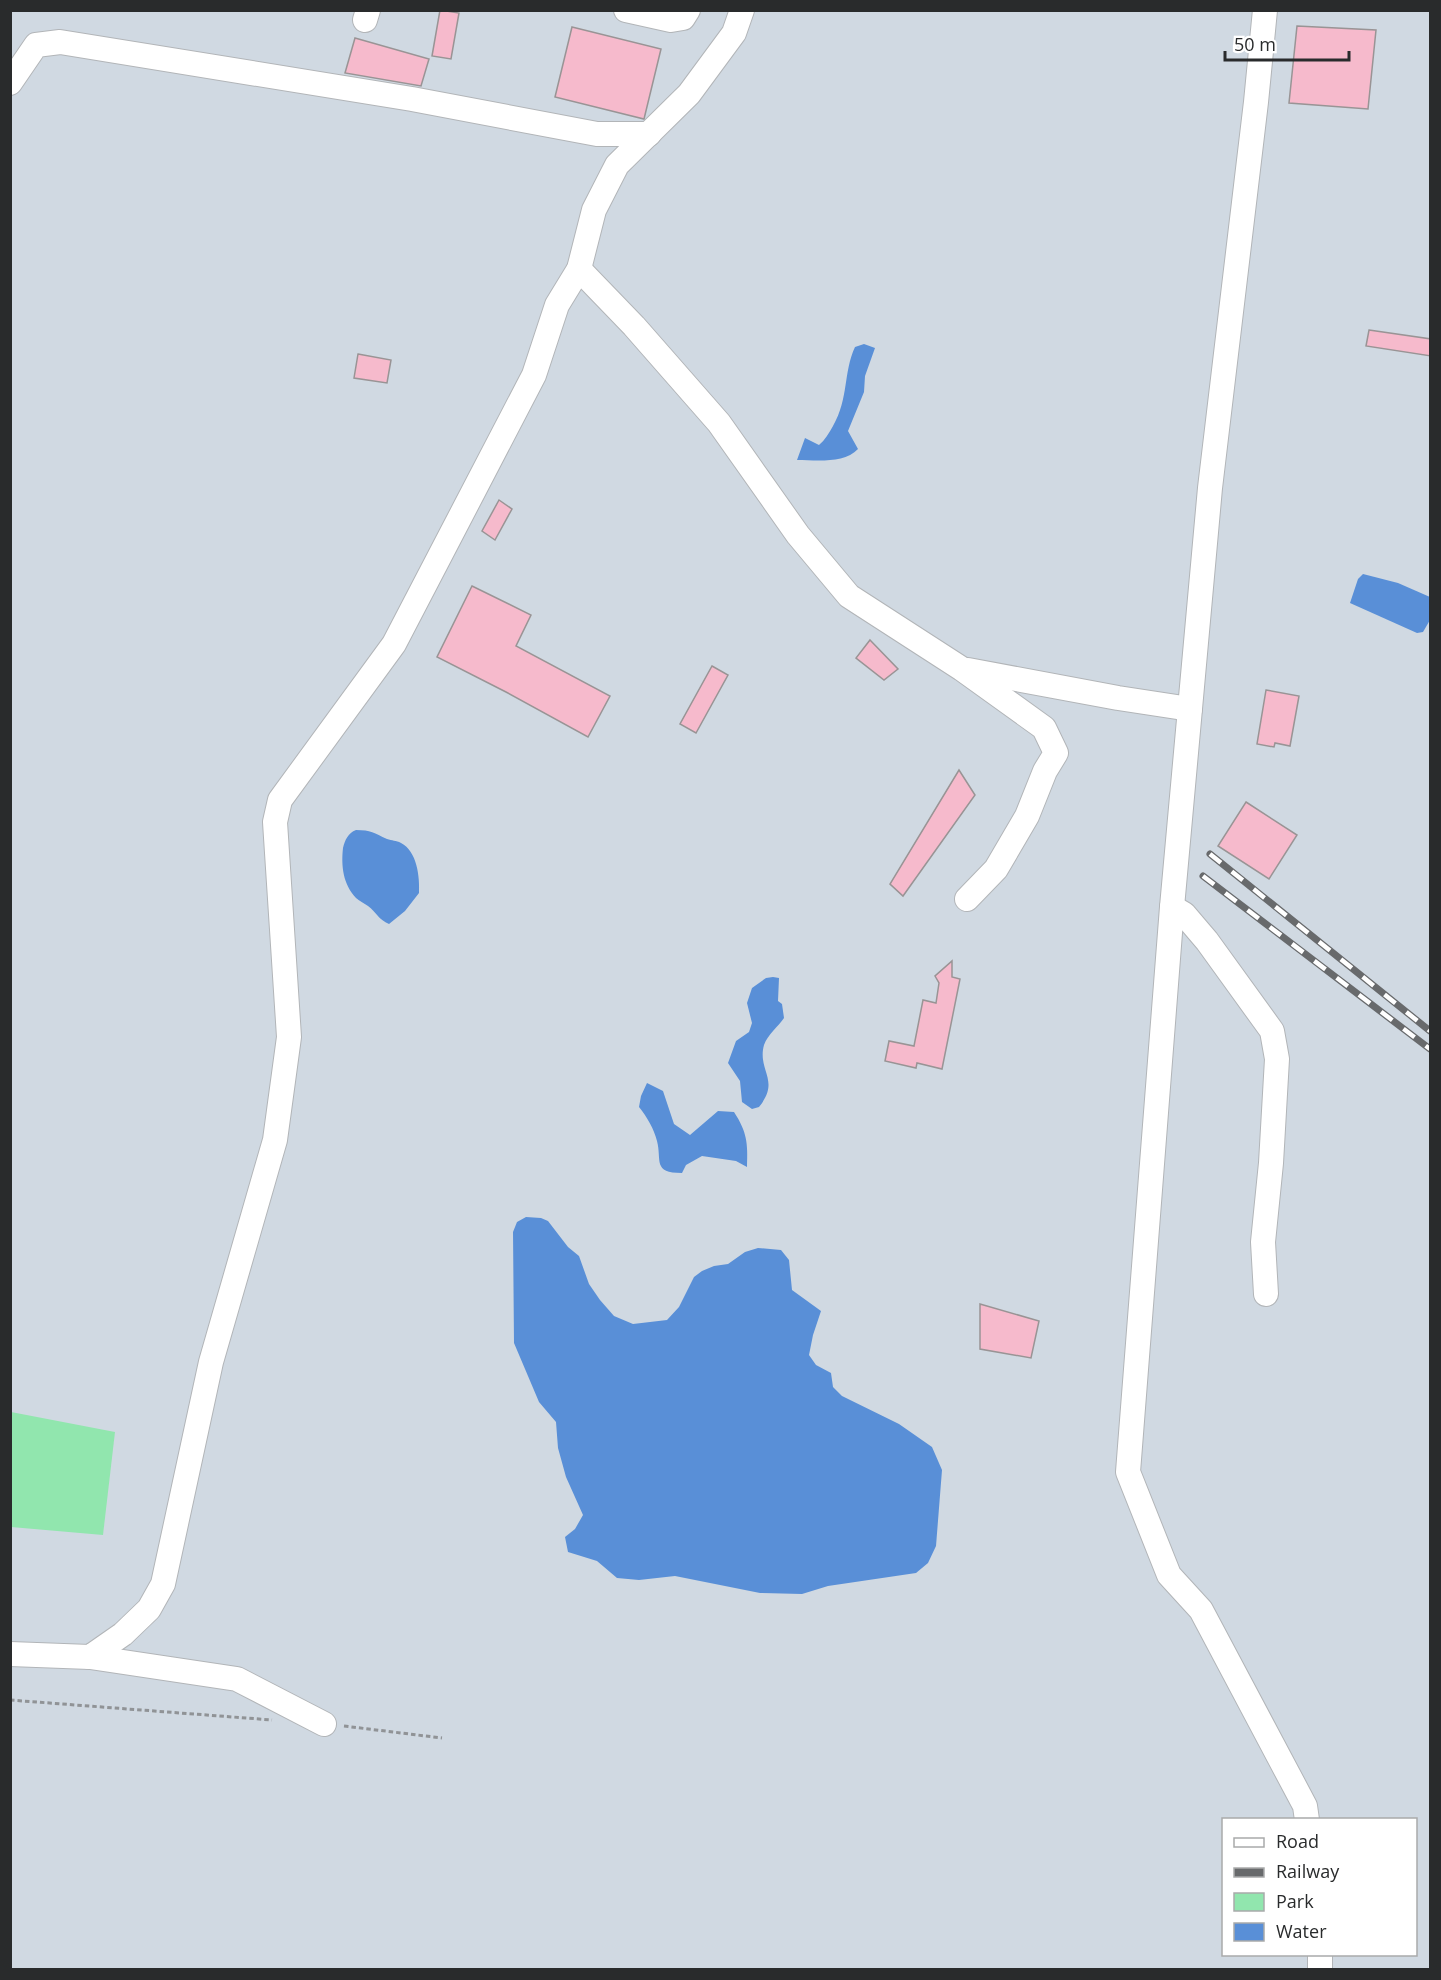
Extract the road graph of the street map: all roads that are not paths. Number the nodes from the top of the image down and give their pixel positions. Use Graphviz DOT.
graph roads {
  1 [pos="626,10"];
  2 [pos="688,10"];
  3 [pos="742,10"];
  4 [pos="1265,10"];
  5 [pos="10,83"];
  6 [pos="649,134"];
  7 [pos="579,269"];
  8 [pos="962,669"];
  9 [pos="1181,708"];
  10 [pos="967,899"];
  11 [pos="1172,907"];
  12 [pos="1266,1294"];
  13 [pos="10,1654"];
  14 [pos="90,1657"];
  15 [pos="324,1724"];
  16 [pos="1306,1818"];
  1 -- 2 [label="street"];
  3 -- 6 [label="street"];
  4 -- 9 [label="street"];
  5 -- 6 [label="street"];
  6 -- 7 [label="street"];
  7 -- 8 [label="street"];
  7 -- 14 [label="street"];
  8 -- 9 [label="street"];
  8 -- 10 [label="street"];
  9 -- 11 [label="street"];
  11 -- 12 [label="street"];
  11 -- 16 [label="street"];
  13 -- 14 [label="street"];
  14 -- 15 [label="street"];
}
